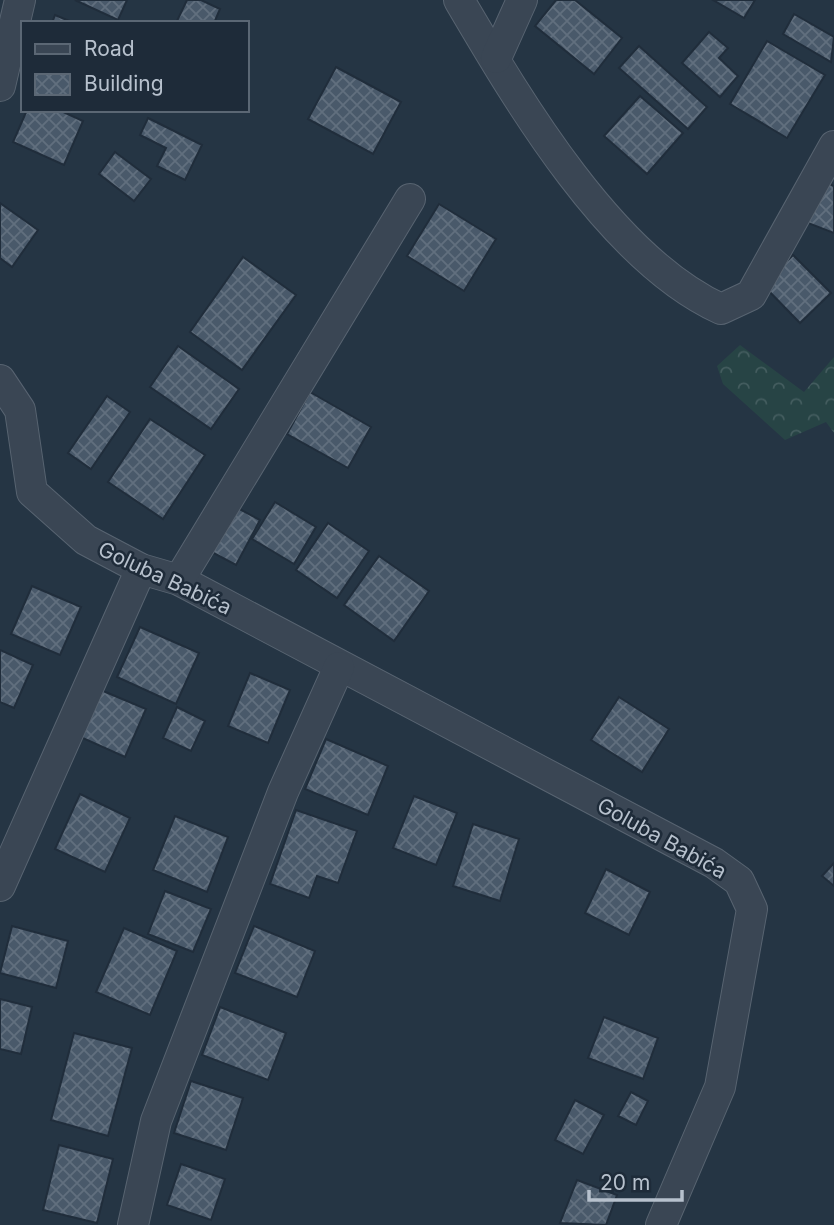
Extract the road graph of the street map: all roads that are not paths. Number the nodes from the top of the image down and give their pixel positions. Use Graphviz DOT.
graph roads {
  1 [pos="20,0"];
  2 [pos="459,0"];
  3 [pos="522,0"];
  4 [pos="496,58"];
  5 [pos="0,86"];
  6 [pos="834,146"];
  7 [pos="410,199"];
  8 [pos="0,380"];
  9 [pos="141,569"];
  10 [pos="179,580"];
  11 [pos="339,667"];
  12 [pos="0,886"];
  13 [pos="134,1225"];
  14 [pos="661,1225"];
  1 -- 5 [label="street"];
  2 -- 4 [label="street"];
  3 -- 4 [label="street"];
  4 -- 6 [label="street"];
  7 -- 10 [label="street"];
  8 -- 9 [label="street, Goluba Babića"];
  9 -- 10 [label="street, Goluba Babića"];
  9 -- 12 [label="street"];
  10 -- 11 [label="street, Goluba Babića"];
  11 -- 13 [label="street"];
  11 -- 14 [label="street, Goluba Babića"];
}
